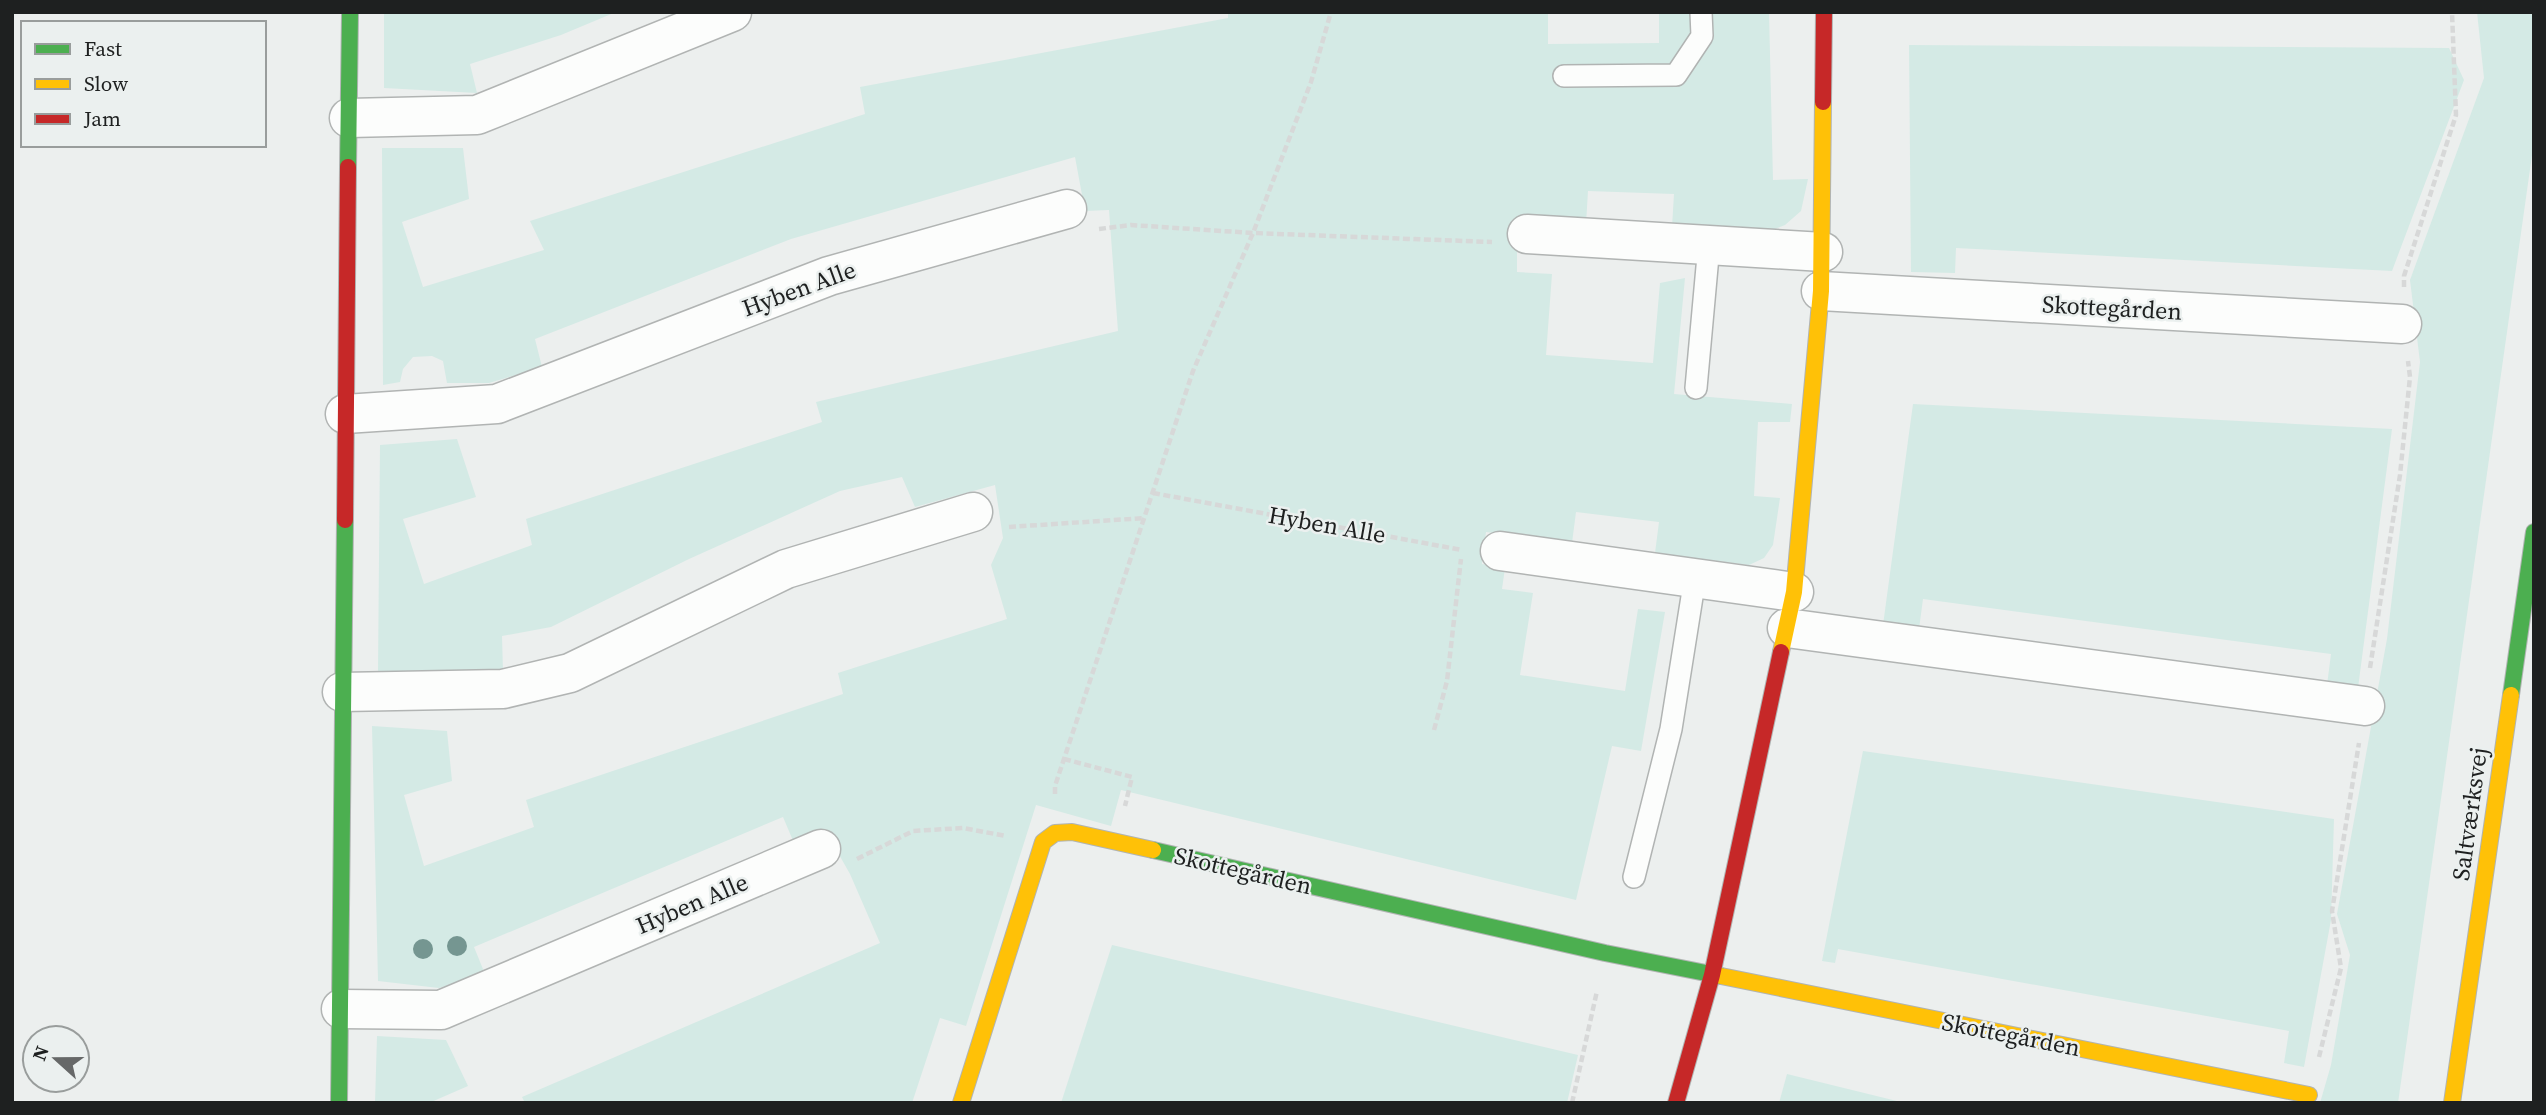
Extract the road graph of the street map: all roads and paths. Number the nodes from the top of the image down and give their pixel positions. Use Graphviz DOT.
graph roads {
  1 [pos="350,12"];
  2 [pos="732,12"];
  3 [pos="1331,12"];
  4 [pos="1701,12"];
  5 [pos="1824,12"];
  6 [pos="2452,12"];
  7 [pos="1564,76"];
  8 [pos="349,118"];
  9 [pos="1067,209"];
  10 [pos="1254,233"];
  11 [pos="1527,234"];
  12 [pos="1710,245"];
  13 [pos="1823,252"];
  14 [pos="1821,291"];
  15 [pos="2402,324"];
  16 [pos="1696,388"];
  17 [pos="345,414"];
  18 [pos="1153,493"];
  19 [pos="972,512"];
  20 [pos="1145,518"];
  21 [pos="2534,532"];
  22 [pos="1462,550"];
  23 [pos="1500,551"];
  24 [pos="1695,578"];
  25 [pos="1790,610"];
  26 [pos="342,692"];
  27 [pos="2365,706"];
  28 [pos="1434,730"];
  29 [pos="1064,758"];
  30 [pos="1049,838"];
  31 [pos="1115,842"];
  32 [pos="821,849"];
  33 [pos="1634,877"];
  34 [pos="1712,975"];
  35 [pos="341,1009"];
  36 [pos="2309,1095"];
  37 [pos="339,1103"];
  38 [pos="961,1103"];
  39 [pos="1676,1103"];
  40 [pos="2452,1103"];
  1 -- 8 [label="street"];
  2 -- 8 [label="street"];
  3 -- 10 [label="path"];
  4 -- 7 [label="lane"];
  5 -- 13 [label="street"];
  6 -- 15 [label="path"];
  8 -- 17 [label="street"];
  9 -- 10 [label="path"];
  9 -- 17 [label="street, Hyben Alle"];
  10 -- 11 [label="path"];
  10 -- 18 [label="path"];
  11 -- 12 [label="street"];
  12 -- 13 [label="street"];
  12 -- 16 [label="lane"];
  13 -- 14 [label="street"];
  14 -- 15 [label="street, Skottegården"];
  14 -- 25 [label="street"];
  15 -- 27 [label="path"];
  17 -- 26 [label="street"];
  18 -- 20 [label="path"];
  18 -- 22 [label="path, Hyben Alle"];
  19 -- 20 [label="path"];
  19 -- 26 [label="street"];
  20 -- 29 [label="path"];
  21 -- 40 [label="street, Saltværksvej"];
  22 -- 23 [label="path, Hyben Alle"];
  22 -- 28 [label="path"];
  23 -- 24 [label="street"];
  24 -- 25 [label="street"];
  24 -- 33 [label="lane"];
  25 -- 27 [label="street"];
  25 -- 34 [label="street"];
  26 -- 35 [label="street"];
  27 -- 36 [label="path"];
  29 -- 30 [label="path"];
  29 -- 31 [label="path"];
  30 -- 31 [label="street, Skottegården"];
  30 -- 32 [label="path"];
  30 -- 38 [label="street"];
  31 -- 34 [label="street, Skottegården"];
  32 -- 35 [label="street, Hyben Alle"];
  34 -- 36 [label="street, Skottegården"];
  34 -- 39 [label="street"];
  35 -- 37 [label="street"];
}
